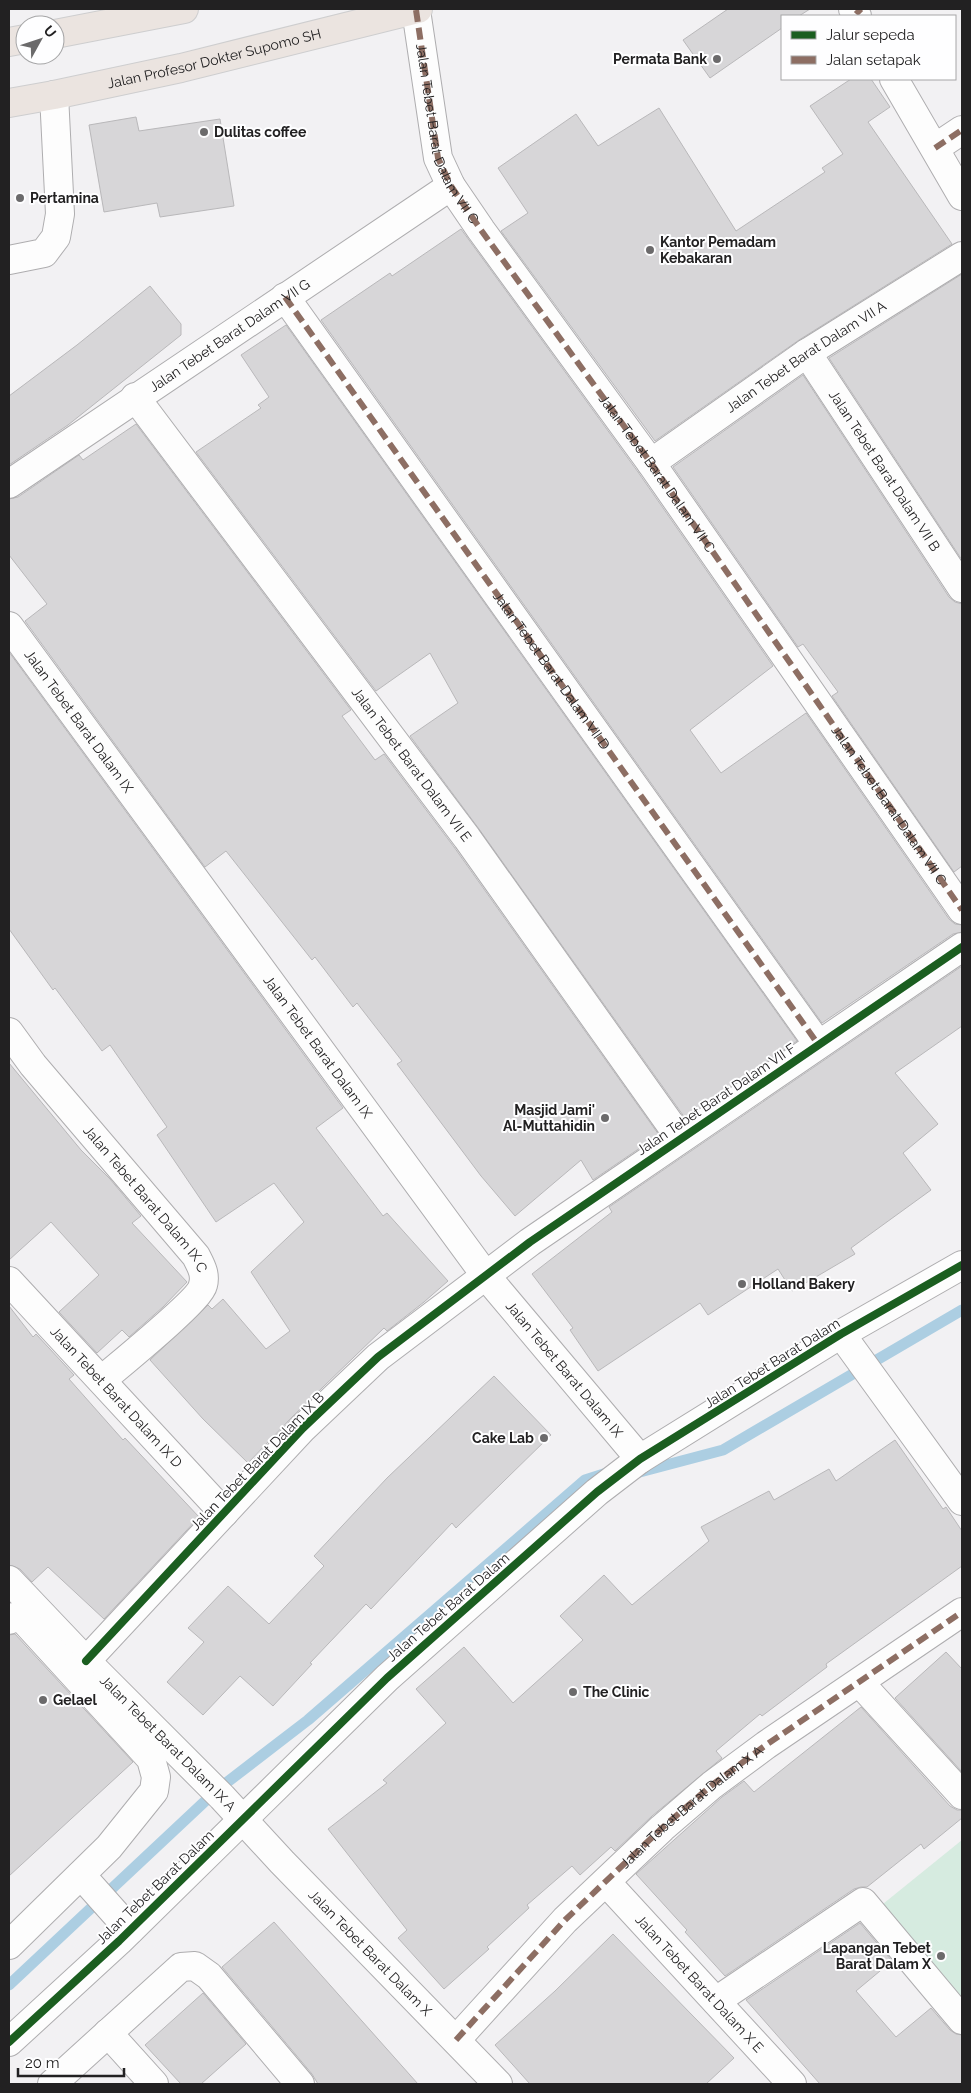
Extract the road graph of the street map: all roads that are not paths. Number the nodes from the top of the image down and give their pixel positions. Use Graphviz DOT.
graph roads {
  1 [pos="184,9"];
  2 [pos="417,9"];
  3 [pos="65,32"];
  4 [pos="895,80"];
  5 [pos="54,95"];
  6 [pos="9,102"];
  7 [pos="962,130"];
  8 [pos="935,148"];
  9 [pos="451,186"];
  10 [pos="962,196"];
  11 [pos="962,256"];
  12 [pos="9,260"];
  13 [pos="285,297"];
  14 [pos="807,353"];
  15 [pos="135,397"];
  16 [pos="651,463"];
  17 [pos="9,484"];
  18 [pos="962,588"];
  19 [pos="9,626"];
  20 [pos="962,910"];
  21 [pos="962,947"];
  22 [pos="9,1032"];
  23 [pos="818,1044"];
  24 [pos="680,1138"];
  25 [pos="962,1265"];
  26 [pos="486,1276"];
  27 [pos="9,1281"];
  28 [pos="841,1334"];
  29 [pos="102,1380"];
  30 [pos="634,1464"];
  31 [pos="962,1501"];
  32 [pos="224,1513"];
  33 [pos="9,1580"];
  34 [pos="962,1612"];
  35 [pos="9,1620"];
  36 [pos="86,1661"];
  37 [pos="860,1683"];
  38 [pos="962,1795"];
  39 [pos="243,1820"];
  40 [pos="81,1875"];
  41 [pos="606,1882"];
  42 [pos="130,1930"];
  43 [pos="9,1944"];
  44 [pos="716,2001"];
  45 [pos="962,2020"];
  46 [pos="108,2033"];
  47 [pos="456,2040"];
  48 [pos="9,2042"];
  49 [pos="52,2084"];
  50 [pos="154,2084"];
  51 [pos="300,2084"];
  52 [pos="498,2084"];
  53 [pos="792,2084"];
  1 -- 3 [label="main road"];
  2 -- 5 [label="main road, Jalan Profesor Dokter Supomo SH"];
  2 -- 9 [label="street, Jalan Tebet Barat Dalam VII C"];
  4 -- 8 [label="street"];
  5 -- 6 [label="main road, Jalan Profesor Dokter Supomo SH"];
  5 -- 12 [label="street"];
  7 -- 8 [label="street"];
  8 -- 10 [label="street"];
  9 -- 13 [label="street, Jalan Tebet Barat Dalam VII G"];
  9 -- 16 [label="street, Jalan Tebet Barat Dalam VII C"];
  11 -- 14 [label="street, Jalan Tebet Barat Dalam VII A"];
  13 -- 15 [label="street, Jalan Tebet Barat Dalam VII G"];
  13 -- 23 [label="street, Jalan Tebet Barat Dalam VII D"];
  14 -- 16 [label="street, Jalan Tebet Barat Dalam VII A"];
  14 -- 18 [label="street, Jalan Tebet Barat Dalam VII B"];
  15 -- 17 [label="street, Jalan Tebet Barat Dalam VII G"];
  15 -- 24 [label="street, Jalan Tebet Barat Dalam VII E"];
  16 -- 20 [label="street, Jalan Tebet Barat Dalam VII C"];
  19 -- 26 [label="street, Jalan Tebet Barat Dalam IX"];
  21 -- 23 [label="street, Jalan Tebet Barat Dalam VII F"];
  22 -- 29 [label="street, Jalan Tebet Barat Dalam IX C"];
  23 -- 24 [label="street, Jalan Tebet Barat Dalam VII F"];
  24 -- 26 [label="street, Jalan Tebet Barat Dalam VII F"];
  25 -- 28 [label="street, Jalan Tebet Barat Dalam"];
  26 -- 30 [label="street, Jalan Tebet Barat Dalam IX"];
  26 -- 32 [label="street, Jalan Tebet Barat Dalam IX B"];
  27 -- 29 [label="street, Jalan Tebet Barat Dalam IX D"];
  28 -- 30 [label="street, Jalan Tebet Barat Dalam"];
  28 -- 31 [label="street"];
  29 -- 32 [label="street, Jalan Tebet Barat Dalam IX D"];
  30 -- 39 [label="street, Jalan Tebet Barat Dalam"];
  32 -- 36 [label="street, Jalan Tebet Barat Dalam IX B"];
  33 -- 36 [label="street, Jalan Tebet Barat Dalam IX A"];
  34 -- 37 [label="street, Jalan Tebet Barat Dalam X A"];
  35 -- 40 [label="street"];
  36 -- 39 [label="street, Jalan Tebet Barat Dalam IX A"];
  37 -- 38 [label="street"];
  37 -- 41 [label="street, Jalan Tebet Barat Dalam X A"];
  39 -- 42 [label="street, Jalan Tebet Barat Dalam"];
  39 -- 47 [label="street, Jalan Tebet Barat Dalam X"];
  40 -- 42 [label="street"];
  40 -- 43 [label="street"];
  41 -- 44 [label="street, Jalan Tebet Barat Dalam X E"];
  41 -- 47 [label="street, Jalan Tebet Barat Dalam X A"];
  42 -- 48 [label="street, Jalan Tebet Barat Dalam"];
  44 -- 45 [label="street"];
  44 -- 53 [label="street, Jalan Tebet Barat Dalam X E"];
  46 -- 49 [label="street"];
  46 -- 50 [label="street"];
  46 -- 51 [label="street"];
  47 -- 52 [label="street, Jalan Tebet Barat Dalam X"];
}
